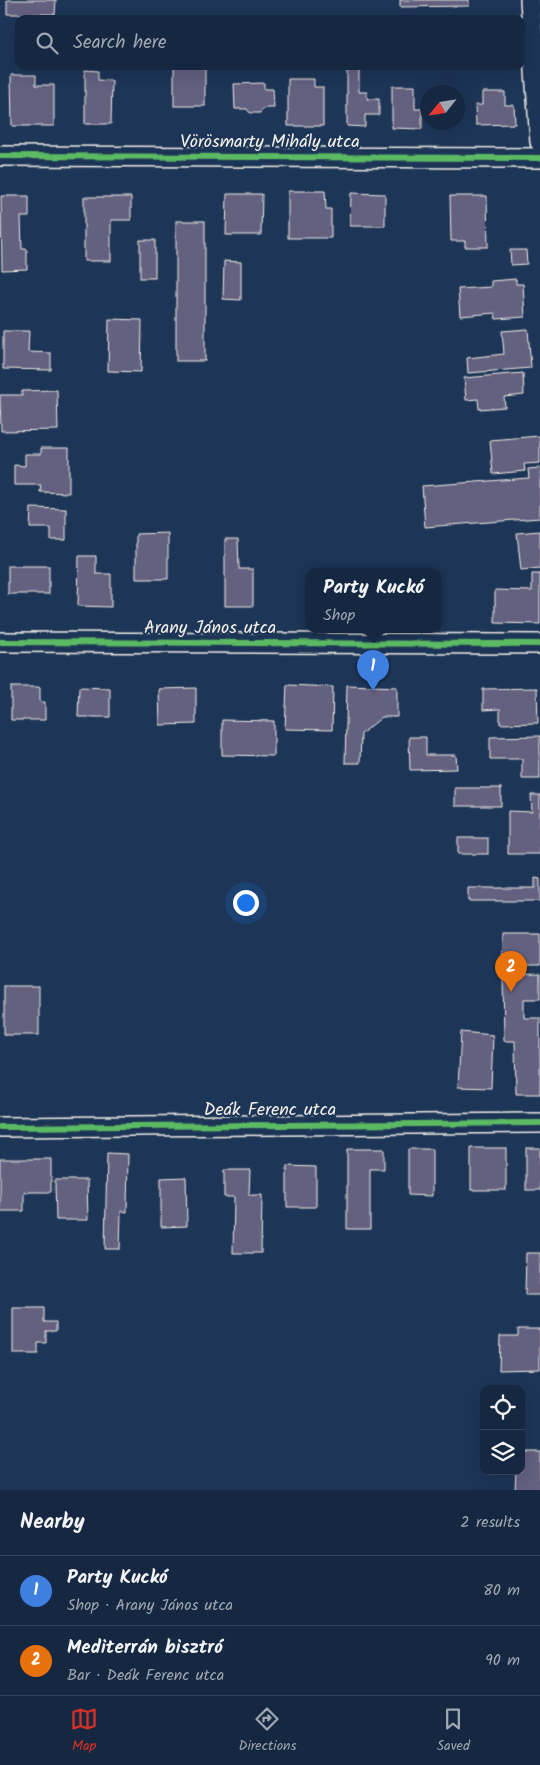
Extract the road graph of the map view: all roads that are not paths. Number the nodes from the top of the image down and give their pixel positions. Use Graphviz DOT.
graph roads {
  1 [pos="530,0"];
  2 [pos="540,142"];
  3 [pos="0,156"];
  4 [pos="540,158"];
  5 [pos="0,642"];
  6 [pos="540,644"];
  7 [pos="540,1123"];
  8 [pos="0,1127"];
  1 -- 2 [label="street"];
  3 -- 4 [label="street, Vörösmarty Mihály utca"];
  5 -- 6 [label="street, Arany János utca"];
  7 -- 8 [label="street, Deák Ferenc utca"];
}
